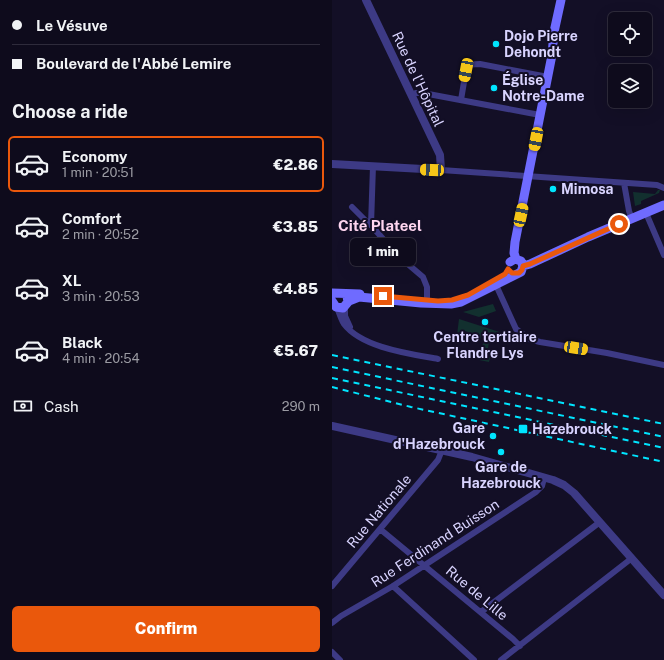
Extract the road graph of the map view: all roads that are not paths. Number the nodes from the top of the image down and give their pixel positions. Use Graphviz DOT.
graph roads {
  1 [pos="366,0"];
  2 [pos="560,0"];
  3 [pos="566,0"];
  4 [pos="552,55"];
  5 [pos="548,77"];
  6 [pos="412,95"];
  7 [pos="461,100"];
  8 [pos="540,115"];
  9 [pos="332,164"];
  10 [pos="373,166"];
  11 [pos="441,170"];
  12 [pos="528,176"];
  13 [pos="624,183"];
  14 [pos="664,188"];
  15 [pos="664,205"];
  16 [pos="352,207"];
  17 [pos="646,212"];
  18 [pos="632,219"];
  19 [pos="371,225"];
  20 [pos="664,255"];
  21 [pos="511,263"];
  22 [pos="520,270"];
  23 [pos="496,285"];
  24 [pos="339,300"];
  25 [pos="427,300"];
  26 [pos="438,360"];
  27 [pos="664,365"];
  28 [pos="332,426"];
  29 [pos="442,450"];
  30 [pos="544,478"];
  31 [pos="600,522"];
  32 [pos="380,529"];
  33 [pos="632,558"];
  34 [pos="425,565"];
  35 [pos="332,586"];
  36 [pos="393,586"];
  37 [pos="664,595"];
  38 [pos="482,612"];
  39 [pos="332,623"];
  40 [pos="520,646"];
  41 [pos="332,652"];
  42 [pos="340,660"];
  43 [pos="474,660"];
  44 [pos="501,660"];
  1 -- 6 [label="street, Rue de l'Hôpital"];
  2 -- 4 [label="main road"];
  3 -- 4 [label="main road"];
  4 -- 5 [label="main road"];
  5 -- 7 [label="street"];
  5 -- 8 [label="main road"];
  6 -- 7 [label="street"];
  6 -- 11 [label="street, Rue de l'Hôpital"];
  7 -- 8 [label="street"];
  8 -- 12 [label="main road"];
  9 -- 10 [label="street"];
  10 -- 11 [label="street"];
  10 -- 19 [label="street"];
  11 -- 12 [label="street"];
  12 -- 13 [label="street"];
  12 -- 21 [label="main road"];
  13 -- 14 [label="street"];
  13 -- 18 [label="street"];
  15 -- 17 [label="main road"];
  16 -- 19 [label="street"];
  17 -- 18 [label="main road"];
  17 -- 20 [label="street"];
  18 -- 22 [label="main road"];
  19 -- 25 [label="street"];
  21 -- 22 [label="main road"];
  21 -- 22 [label="main road"];
  21 -- 25 [label="main road"];
  22 -- 23 [label="main road"];
  23 -- 24 [label="main road"];
  23 -- 27 [label="street"];
  24 -- 25 [label="main road"];
  24 -- 26 [label="street"];
  28 -- 29 [label="street"];
  29 -- 30 [label="street"];
  29 -- 32 [label="street, Rue Nationale"];
  30 -- 31 [label="street"];
  30 -- 34 [label="street, Rue Ferdinand Buisson"];
  31 -- 33 [label="street"];
  31 -- 38 [label="street"];
  32 -- 34 [label="street, Rue de Lille"];
  32 -- 35 [label="street, Rue Nationale"];
  33 -- 37 [label="street"];
  33 -- 40 [label="street"];
  34 -- 36 [label="street, Rue Ferdinand Buisson"];
  34 -- 38 [label="street, Rue de Lille"];
  36 -- 39 [label="street, Rue Ferdinand Buisson"];
  36 -- 43 [label="street"];
  38 -- 40 [label="street, Rue de Lille"];
  40 -- 44 [label="street"];
  41 -- 42 [label="street"];
}
